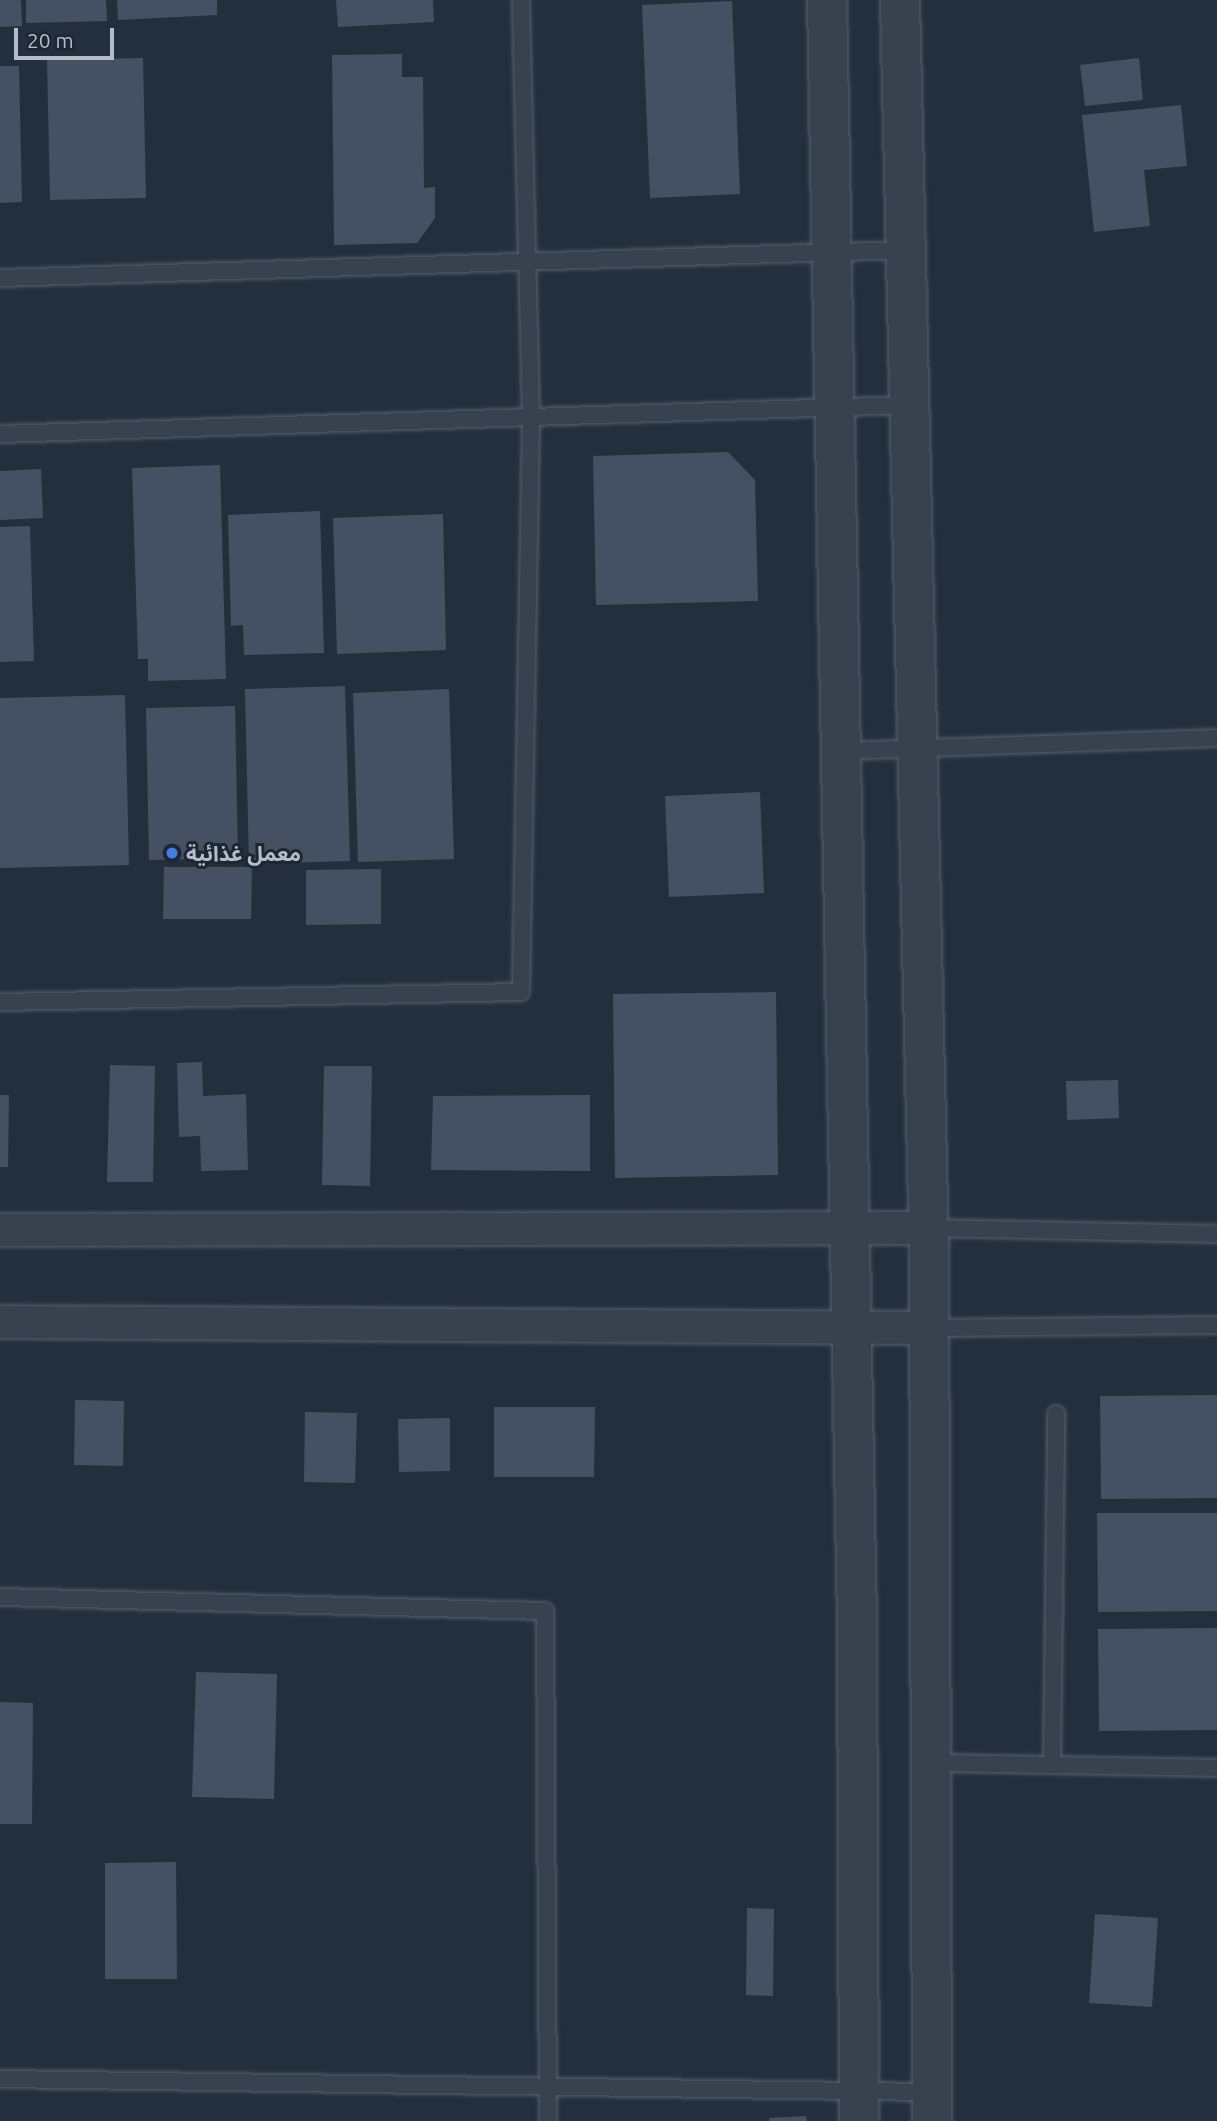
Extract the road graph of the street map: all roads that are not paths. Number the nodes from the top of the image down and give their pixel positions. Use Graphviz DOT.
graph roads {
  1 [pos="521,0"];
  2 [pos="827,0"];
  3 [pos="900,0"];
  4 [pos="905,250"];
  5 [pos="834,253"];
  6 [pos="527,262"];
  7 [pos="0,278"];
  8 [pos="908,405"];
  9 [pos="837,407"];
  10 [pos="531,418"];
  11 [pos="0,434"];
  12 [pos="1217,738"];
  13 [pos="915,748"];
  14 [pos="843,751"];
  15 [pos="0,1002"];
  16 [pos="929,1228"];
  17 [pos="849,1229"];
  18 [pos="0,1230"];
  19 [pos="1217,1234"];
  20 [pos="0,1322"];
  21 [pos="1217,1325"];
  22 [pos="930,1328"];
  23 [pos="851,1330"];
  24 [pos="1056,1414"];
  25 [pos="0,1597"];
  26 [pos="932,1763"];
  27 [pos="1052,1765"];
  28 [pos="1217,1768"];
  29 [pos="0,2079"];
  30 [pos="548,2087"];
  31 [pos="858,2106"];
  32 [pos="932,2106"];
  33 [pos="548,2121"];
  1 -- 6 [label="lane"];
  2 -- 5 [label="street"];
  3 -- 4 [label="street"];
  4 -- 5 [label="lane"];
  4 -- 8 [label="street"];
  5 -- 6 [label="lane"];
  5 -- 9 [label="street"];
  6 -- 7 [label="lane"];
  6 -- 10 [label="lane"];
  8 -- 9 [label="lane"];
  8 -- 13 [label="street"];
  9 -- 10 [label="lane"];
  9 -- 14 [label="street"];
  10 -- 11 [label="lane"];
  10 -- 15 [label="lane"];
  12 -- 13 [label="lane"];
  13 -- 14 [label="lane"];
  13 -- 16 [label="street"];
  14 -- 17 [label="street"];
  16 -- 17 [label="street"];
  16 -- 19 [label="lane"];
  16 -- 22 [label="street"];
  17 -- 18 [label="street"];
  17 -- 23 [label="street"];
  20 -- 23 [label="street"];
  21 -- 22 [label="lane"];
  22 -- 23 [label="street"];
  22 -- 26 [label="street"];
  23 -- 31 [label="street"];
  24 -- 27 [label="lane"];
  25 -- 30 [label="lane"];
  26 -- 27 [label="lane"];
  26 -- 32 [label="street"];
  27 -- 28 [label="lane"];
  29 -- 30 [label="lane"];
  30 -- 31 [label="lane"];
  30 -- 33 [label="lane"];
  31 -- 32 [label="lane"];
}
